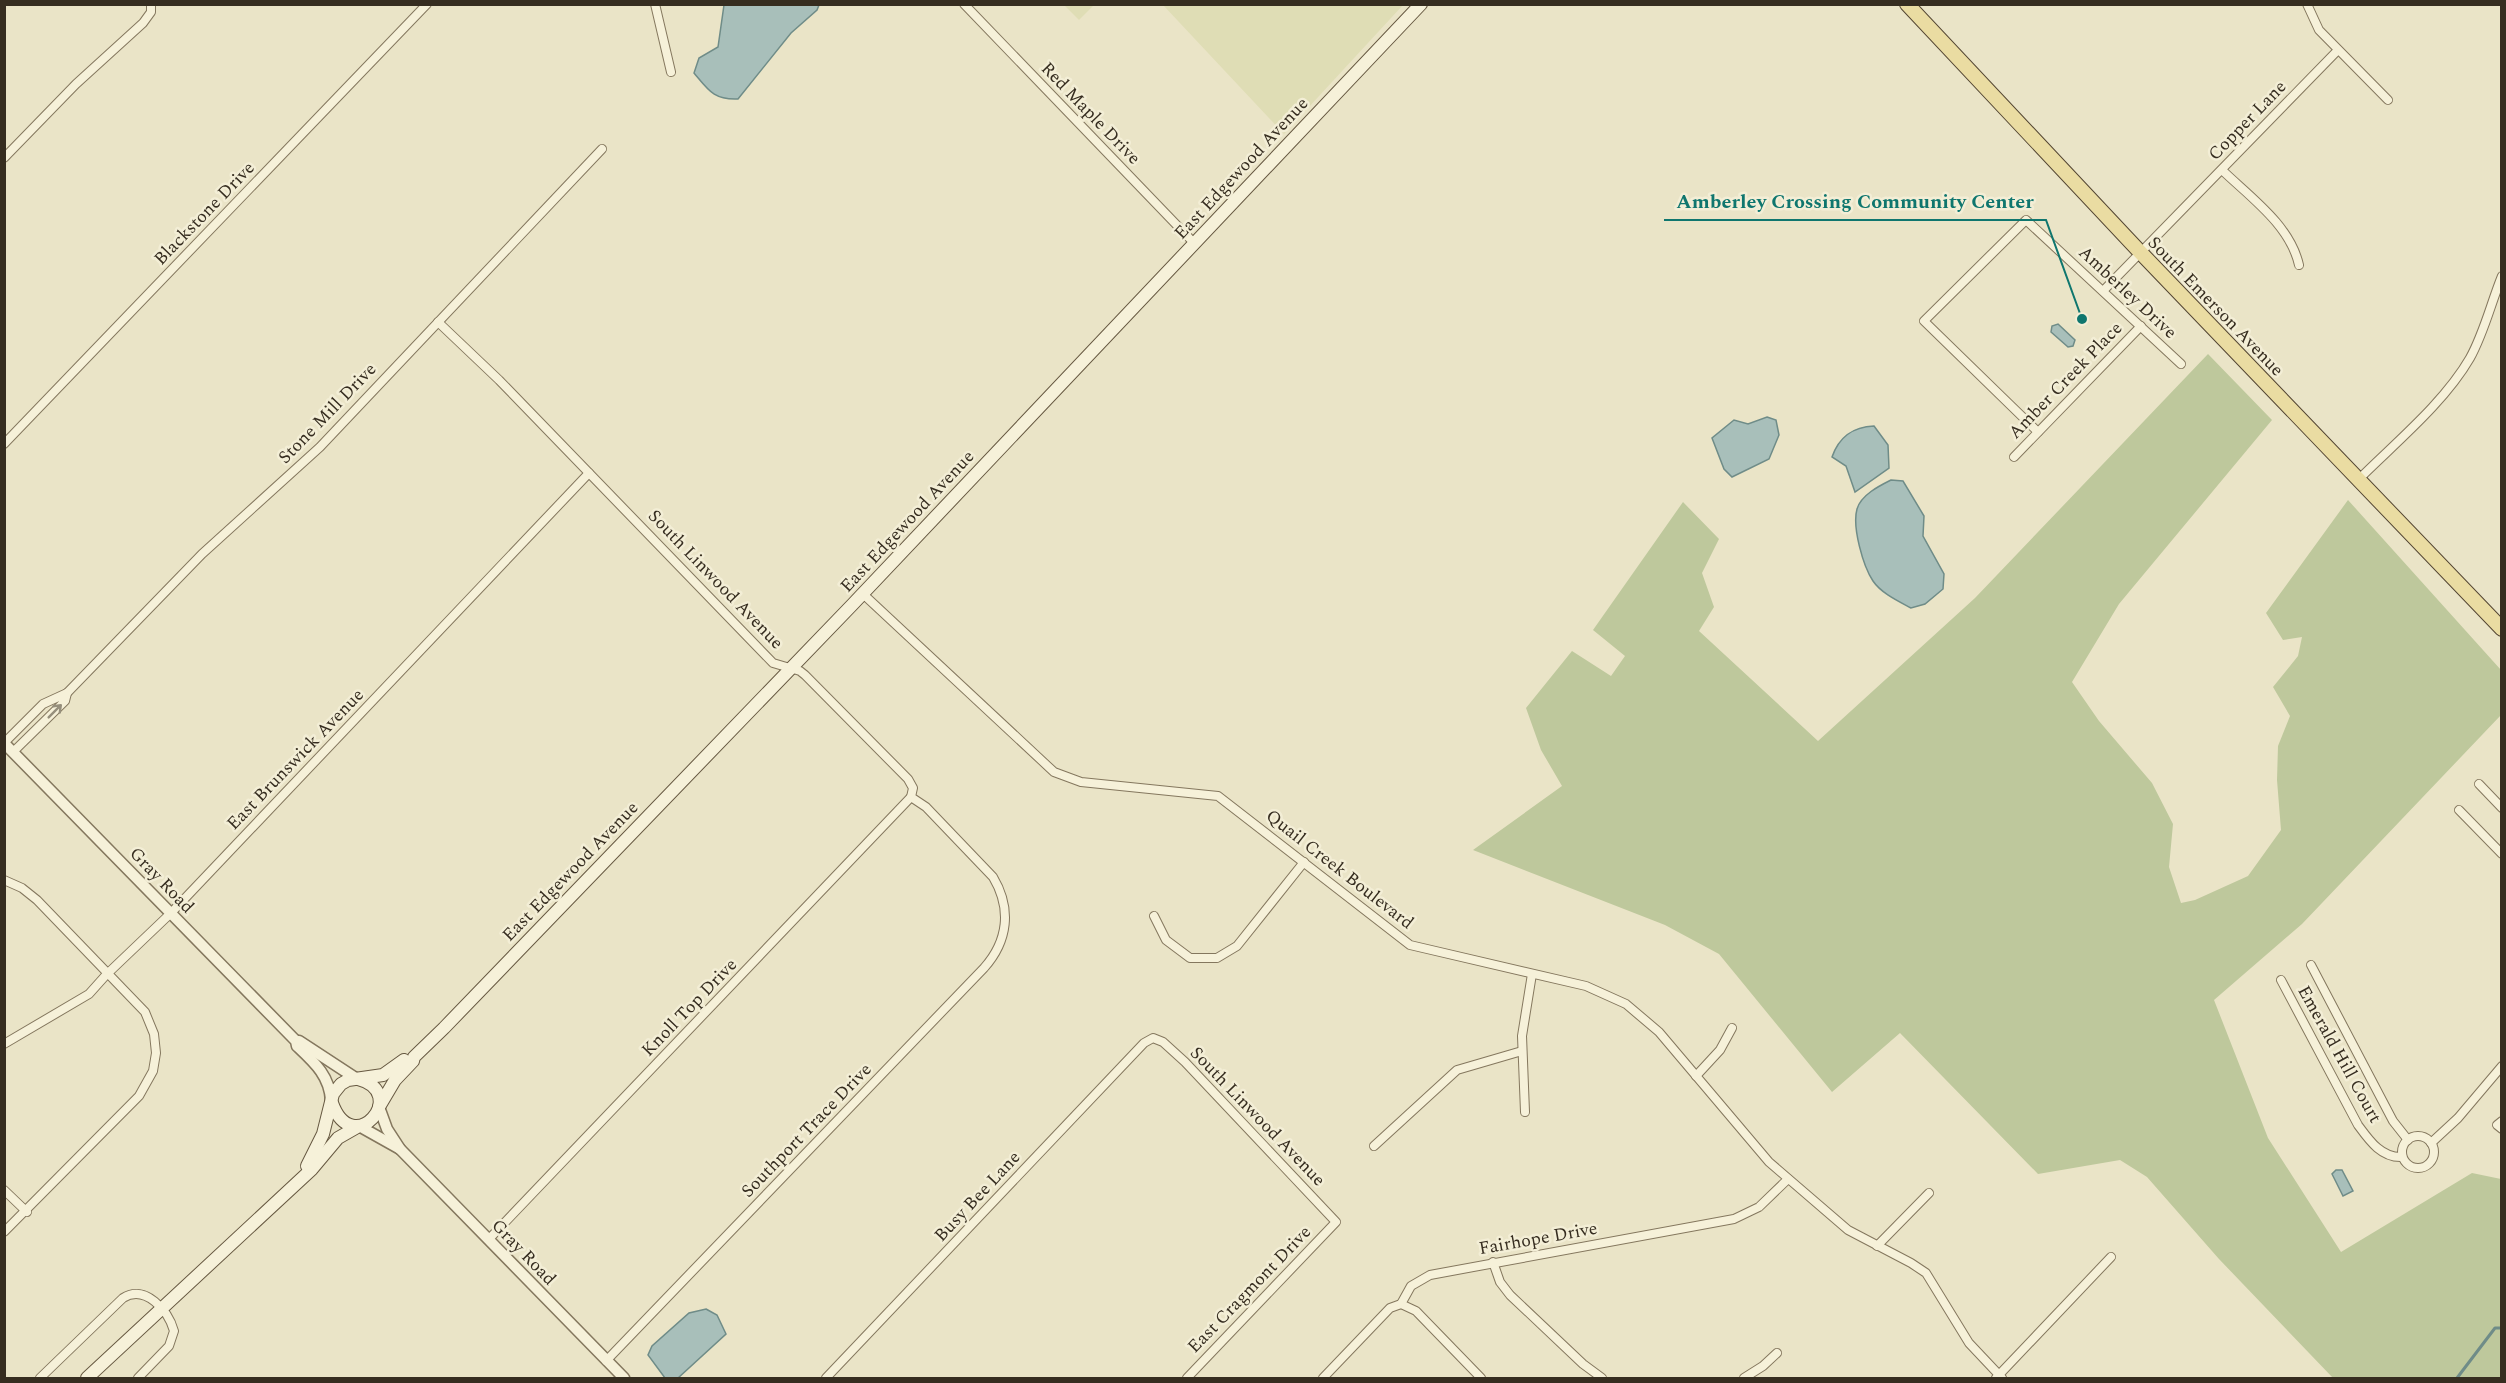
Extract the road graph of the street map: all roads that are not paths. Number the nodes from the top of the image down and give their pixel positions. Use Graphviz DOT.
graph roads {
  1 [pos="151,4"];
  2 [pos="427,4"];
  3 [pos="655,4"];
  4 [pos="964,4"];
  5 [pos="1421,4"];
  6 [pos="1907,4"];
  7 [pos="2307,4"];
  8 [pos="2338,50"];
  9 [pos="671,72"];
  10 [pos="2388,100"];
  11 [pos="602,148"];
  12 [pos="4,158"];
  13 [pos="2222,170"];
  14 [pos="1194,243"];
  15 [pos="2140,252"];
  16 [pos="2299,265"];
  17 [pos="2502,276"];
  18 [pos="2103,291"];
  19 [pos="438,322"];
  20 [pos="2141,326"];
  21 [pos="2181,364"];
  22 [pos="2038,432"];
  23 [pos="4,444"];
  24 [pos="2014,457"];
  25 [pos="590,473"];
  26 [pos="2358,480"];
  27 [pos="863,594"];
  28 [pos="2502,629"];
  29 [pos="790,669"];
  30 [pos="67,693"];
  31 [pos="4,743"];
  32 [pos="13,752"];
  33 [pos="2479,784"];
  34 [pos="911,797"];
  35 [pos="2502,808"];
  36 [pos="2459,810"];
  37 [pos="2502,854"];
  38 [pos="1304,862"];
  39 [pos="4,880"];
  40 [pos="1006,910"];
  41 [pos="171,914"];
  42 [pos="1154,916"];
  43 [pos="2311,964"];
  44 [pos="1532,974"];
  45 [pos="106,975"];
  46 [pos="2281,980"];
  47 [pos="1732,1028"];
  48 [pos="1153,1038"];
  49 [pos="296,1041"];
  50 [pos="4,1044"];
  51 [pos="1522,1051"];
  52 [pos="414,1057"];
  53 [pos="2502,1066"];
  54 [pos="1696,1076"];
  55 [pos="357,1079"];
  56 [pos="331,1102"];
  57 [pos="380,1107"];
  58 [pos="1525,1112"];
  59 [pos="2502,1121"];
  60 [pos="359,1126"];
  61 [pos="2502,1130"];
  62 [pos="2408,1140"];
  63 [pos="2431,1143"];
  64 [pos="1374,1146"];
  65 [pos="400,1149"];
  66 [pos="2402,1157"];
  67 [pos="304,1176"];
  68 [pos="1788,1179"];
  69 [pos="4,1190"];
  70 [pos="1929,1193"];
  71 [pos="27,1212"];
  72 [pos="1336,1222"];
  73 [pos="4,1232"];
  74 [pos="489,1239"];
  75 [pos="1877,1246"];
  76 [pos="2111,1257"];
  77 [pos="1493,1262"];
  78 [pos="1401,1304"];
  79 [pos="162,1308"];
  80 [pos="1777,1353"];
  81 [pos="606,1361"];
  82 [pos="40,1378"];
  83 [pos="87,1378"];
  84 [pos="138,1378"];
  85 [pos="624,1378"];
  86 [pos="826,1378"];
  87 [pos="1187,1378"];
  88 [pos="1323,1378"];
  89 [pos="1481,1378"];
  90 [pos="1602,1378"];
  91 [pos="1744,1378"];
  92 [pos="1999,1378"];
  1 -- 12 [label="street"];
  2 -- 23 [label="street, Blackstone Drive"];
  3 -- 9 [label="street"];
  4 -- 14 [label="street, Red Maple Drive"];
  5 -- 14 [label="main road, East Edgewood Avenue"];
  6 -- 15 [label="main road, South Emerson Avenue"];
  7 -- 8 [label="street"];
  8 -- 10 [label="street"];
  8 -- 13 [label="street, Copper Lane"];
  11 -- 19 [label="street, Stone Mill Drive"];
  13 -- 15 [label="street, Copper Lane"];
  13 -- 16 [label="street"];
  14 -- 27 [label="main road, East Edgewood Avenue"];
  15 -- 18 [label="street, Copper Lane"];
  15 -- 26 [label="main road, South Emerson Avenue"];
  17 -- 26 [label="street"];
  18 -- 20 [label="street, Amberley Drive"];
  18 -- 22 [label="street, Amberley Drive"];
  19 -- 25 [label="street, South Linwood Avenue"];
  19 -- 30 [label="street, Stone Mill Drive"];
  20 -- 21 [label="street, Amberley Drive"];
  20 -- 22 [label="street, Amber Creek Place"];
  22 -- 24 [label="street, Amber Creek Place"];
  25 -- 29 [label="street, South Linwood Avenue"];
  25 -- 41 [label="street, East Brunswick Avenue"];
  26 -- 28 [label="main road, South Emerson Avenue"];
  27 -- 29 [label="main road, East Edgewood Avenue"];
  27 -- 38 [label="street, Quail Creek Boulevard"];
  29 -- 34 [label="street, South Linwood Avenue"];
  29 -- 52 [label="main road, East Edgewood Avenue"];
  30 -- 31 [label="street, Stone Mill Drive"];
  32 -- 30 [label="street, Stone Mill Drive, one-way"];
  31 -- 32 [label="street, Gray Road"];
  32 -- 41 [label="street, Gray Road"];
  33 -- 35 [label="street"];
  34 -- 40 [label="street, South Linwood Avenue"];
  34 -- 74 [label="street, Knoll Top Drive"];
  36 -- 37 [label="street"];
  38 -- 42 [label="street"];
  38 -- 44 [label="street, Quail Creek Boulevard"];
  39 -- 45 [label="street"];
  40 -- 81 [label="street, Southport Trace Drive"];
  41 -- 45 [label="street, East Brunswick Avenue"];
  41 -- 49 [label="street, Gray Road"];
  43 -- 62 [label="street"];
  44 -- 51 [label="street"];
  44 -- 54 [label="street, Quail Creek Boulevard"];
  45 -- 50 [label="street, East Brunswick Avenue"];
  45 -- 71 [label="street"];
  46 -- 66 [label="street, Emerald Hill Court"];
  47 -- 54 [label="street"];
  48 -- 72 [label="street, South Linwood Avenue"];
  48 -- 86 [label="street, Busy Bee Lane"];
  49 -- 55 [label="street, Gray Road"];
  49 -- 56 [label="street, Gray Road"];
  51 -- 58 [label="street"];
  51 -- 64 [label="street"];
  52 -- 55 [label="main road, East Edgewood Avenue"];
  52 -- 57 [label="main road, East Edgewood Avenue"];
  53 -- 63 [label="street"];
  54 -- 68 [label="street, Quail Creek Boulevard"];
  55 -- 56 [label="main road"];
  55 -- 57 [label="main road"];
  56 -- 60 [label="main road"];
  56 -- 67 [label="main road"];
  57 -- 60 [label="main road"];
  57 -- 65 [label="street, Gray Road"];
  59 -- 61 [label="street"];
  60 -- 65 [label="street, Gray Road"];
  60 -- 67 [label="main road"];
  62 -- 63 [label="street"];
  62 -- 66 [label="street"];
  63 -- 66 [label="street"];
  65 -- 74 [label="street, Gray Road"];
  67 -- 79 [label="main road"];
  68 -- 75 [label="street, Quail Creek Boulevard"];
  68 -- 77 [label="street, Fairhope Drive"];
  69 -- 71 [label="street"];
  70 -- 75 [label="street"];
  71 -- 73 [label="street"];
  72 -- 87 [label="street, East Cragmont Drive"];
  74 -- 81 [label="street, Gray Road"];
  75 -- 92 [label="street, Quail Creek Boulevard"];
  76 -- 92 [label="street"];
  77 -- 78 [label="street, Fairhope Drive"];
  77 -- 90 [label="street"];
  78 -- 88 [label="street, Fairhope Drive"];
  78 -- 89 [label="street"];
  79 -- 82 [label="street"];
  79 -- 83 [label="main road"];
  79 -- 84 [label="street"];
  80 -- 91 [label="street"];
  81 -- 85 [label="street, Gray Road"];
}
